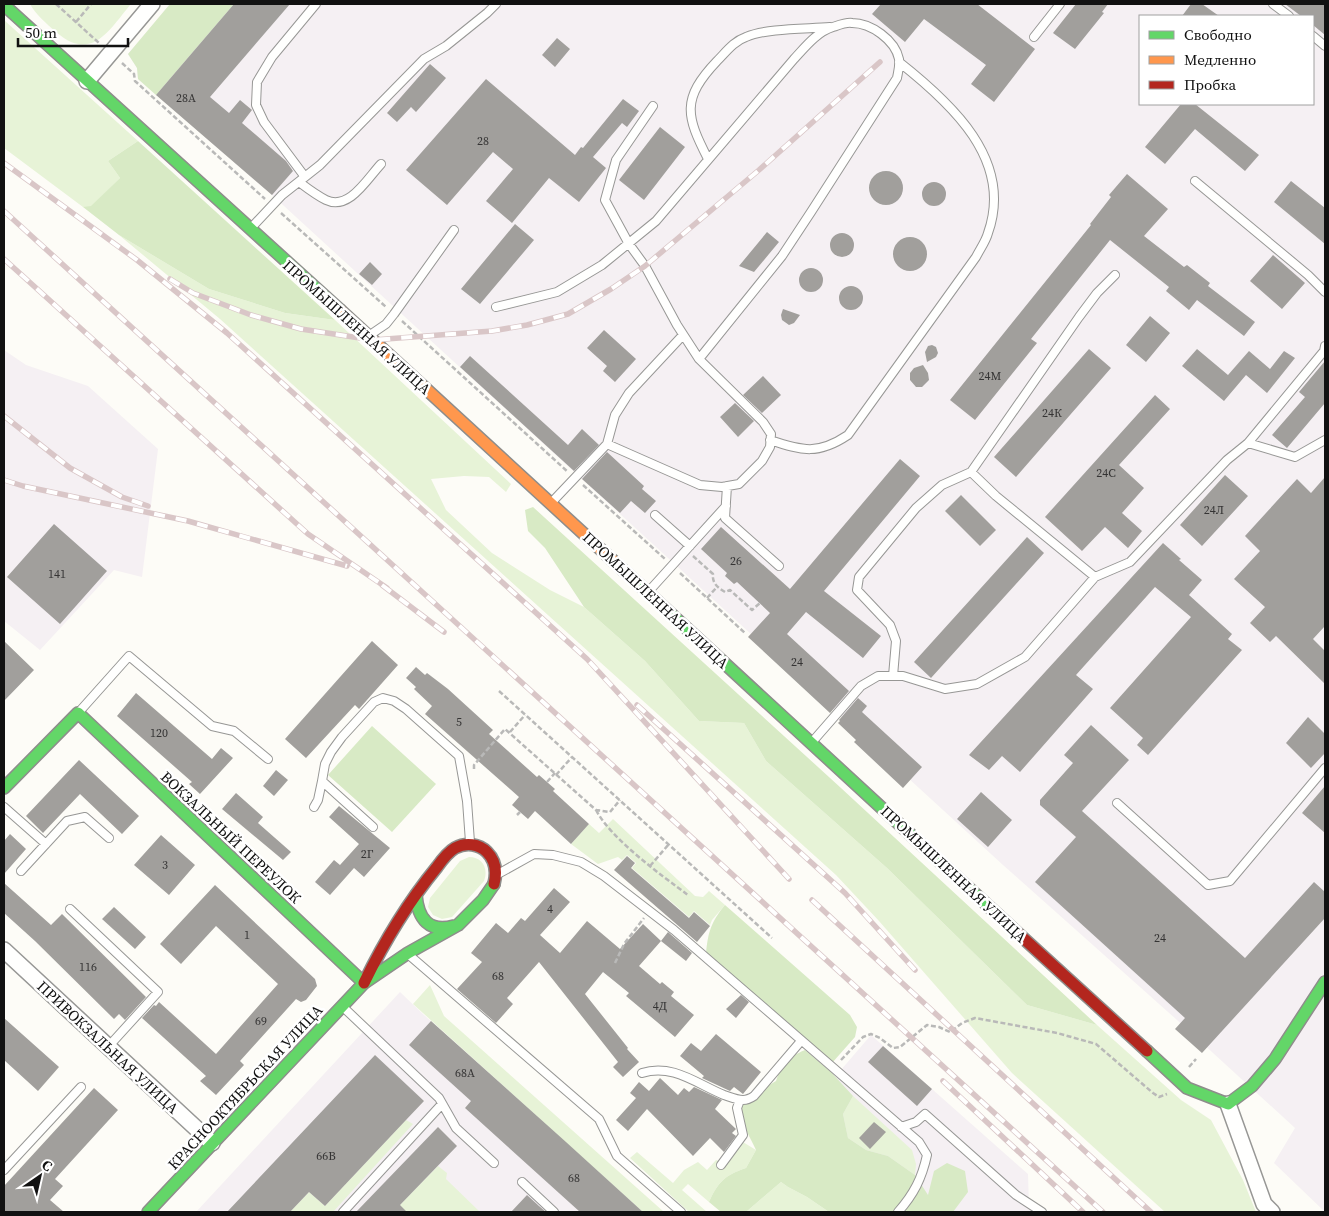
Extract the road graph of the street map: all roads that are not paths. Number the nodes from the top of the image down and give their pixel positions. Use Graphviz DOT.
graph roads {
  1 [pos="152,4"];
  2 [pos="316,4"];
  3 [pos="496,4"];
  4 [pos="1060,4"];
  5 [pos="1273,4"];
  6 [pos="4,5"];
  7 [pos="1288,15"];
  8 [pos="832,27"];
  9 [pos="1034,37"];
  10 [pos="1314,37"];
  11 [pos="1325,46"];
  12 [pos="899,62"];
  13 [pos="87,81"];
  14 [pos="653,106"];
  15 [pos="708,160"];
  16 [pos="380,164"];
  17 [pos="302,180"];
  18 [pos="1196,181"];
  19 [pos="250,229"];
  20 [pos="454,230"];
  21 [pos="629,244"];
  22 [pos="1115,276"];
  23 [pos="1325,292"];
  24 [pos="496,307"];
  25 [pos="684,335"];
  26 [pos="369,337"];
  27 [pos="1325,346"];
  28 [pos="699,359"];
  29 [pos="770,440"];
  30 [pos="1325,440"];
  31 [pos="1248,443"];
  32 [pos="607,444"];
  33 [pos="971,472"];
  34 [pos="727,486"];
  35 [pos="551,504"];
  36 [pos="726,506"];
  37 [pos="655,515"];
  38 [pos="688,548"];
  39 [pos="779,566"];
  40 [pos="1095,578"];
  41 [pos="648,593"];
  42 [pos="893,676"];
  43 [pos="78,713"];
  44 [pos="811,743"];
  45 [pos="268,759"];
  46 [pos="1325,768"];
  47 [pos="322,781"];
  48 [pos="4,788"];
  49 [pos="1117,803"];
  50 [pos="4,807"];
  51 [pos="314,808"];
  52 [pos="373,826"];
  53 [pos="109,838"];
  54 [pos="46,844"];
  55 [pos="470,844"];
  56 [pos="21,871"];
  57 [pos="497,875"];
  58 [pos="416,895"];
  59 [pos="70,909"];
  60 [pos="454,926"];
  61 [pos="4,950"];
  62 [pos="408,953"];
  63 [pos="1325,982"];
  64 [pos="364,983"];
  65 [pos="342,1006"];
  66 [pos="801,1041"];
  67 [pos="108,1047"];
  68 [pos="642,1073"];
  69 [pos="81,1088"];
  70 [pos="740,1100"];
  71 [pos="442,1104"];
  72 [pos="1228,1104"];
  73 [pos="900,1127"];
  74 [pos="212,1143"];
  75 [pos="494,1163"];
  76 [pos="721,1165"];
  77 [pos="4,1170"];
  78 [pos="522,1182"];
  79 [pos="1265,1210"];
  80 [pos="148,1212"];
  81 [pos="343,1212"];
  82 [pos="554,1212"];
  83 [pos="681,1212"];
  84 [pos="898,1212"];
  85 [pos="1042,1212"];
  1 -- 13 [label="street"];
  2 -- 17 [label="lane"];
  3 -- 17 [label="lane"];
  4 -- 9 [label="lane"];
  5 -- 7 [label="lane"];
  6 -- 13 [label="main road, ПРОМЫШЛЕННАЯ УЛИЦА"];
  8 -- 12 [label="lane"];
  8 -- 15 [label="lane"];
  8 -- 15 [label="lane"];
  10 -- 11 [label="lane"];
  12 -- 28 [label="lane"];
  12 -- 29 [label="lane"];
  13 -- 19 [label="main road, ПРОМЫШЛЕННАЯ УЛИЦА"];
  14 -- 21 [label="lane"];
  15 -- 21 [label="lane"];
  16 -- 17 [label="lane"];
  17 -- 19 [label="lane"];
  18 -- 23 [label="lane"];
  19 -- 26 [label="main road, ПРОМЫШЛЕННАЯ УЛИЦА"];
  20 -- 26 [label="lane"];
  21 -- 24 [label="lane"];
  21 -- 25 [label="lane"];
  22 -- 33 [label="lane"];
  25 -- 28 [label="lane"];
  25 -- 32 [label="lane"];
  26 -- 35 [label="main road, ПРОМЫШЛЕННАЯ УЛИЦА"];
  27 -- 31 [label="lane"];
  28 -- 29 [label="lane"];
  29 -- 34 [label="lane"];
  30 -- 31 [label="lane"];
  31 -- 40 [label="lane"];
  32 -- 34 [label="lane"];
  32 -- 35 [label="lane"];
  33 -- 40 [label="lane"];
  33 -- 42 [label="lane"];
  34 -- 36 [label="lane"];
  35 -- 41 [label="main road, ПРОМЫШЛЕННАЯ УЛИЦА"];
  36 -- 38 [label="lane"];
  36 -- 39 [label="lane"];
  37 -- 38 [label="lane"];
  38 -- 41 [label="lane"];
  40 -- 42 [label="lane"];
  41 -- 44 [label="main road, ПРОМЫШЛЕННАЯ УЛИЦА"];
  42 -- 44 [label="lane"];
  43 -- 45 [label="lane"];
  43 -- 48 [label="main road"];
  43 -- 64 [label="main road, ВОКЗАЛЬНЫЙ ПЕРЕУЛОК"];
  44 -- 72 [label="main road, ПРОМЫШЛЕННАЯ УЛИЦА"];
  46 -- 49 [label="lane"];
  47 -- 51 [label="lane"];
  47 -- 52 [label="lane"];
  47 -- 55 [label="lane"];
  50 -- 54 [label="lane"];
  53 -- 54 [label="lane"];
  54 -- 56 [label="lane"];
  55 -- 57 [label="main road"];
  55 -- 58 [label="main road"];
  57 -- 60 [label="main road"];
  57 -- 66 [label="lane"];
  58 -- 60 [label="main road"];
  58 -- 64 [label="main road"];
  59 -- 67 [label="lane"];
  60 -- 62 [label="main road"];
  61 -- 67 [label="street, ПРИВОКЗАЛЬНАЯ УЛИЦА"];
  62 -- 64 [label="main road"];
  62 -- 83 [label="lane"];
  63 -- 72 [label="main road"];
  64 -- 65 [label="main road, КРАСНООКТЯБРЬСКАЯ УЛИЦА"];
  65 -- 71 [label="lane"];
  65 -- 74 [label="main road, КРАСНООКТЯБРЬСКАЯ УЛИЦА"];
  66 -- 70 [label="lane"];
  66 -- 73 [label="lane"];
  67 -- 74 [label="street, ПРИВОКЗАЛЬНАЯ УЛИЦА"];
  68 -- 70 [label="lane"];
  69 -- 77 [label="lane"];
  70 -- 76 [label="lane"];
  71 -- 75 [label="lane"];
  71 -- 81 [label="lane"];
  72 -- 79 [label="street"];
  73 -- 84 [label="lane"];
  73 -- 85 [label="lane"];
  74 -- 80 [label="main road, КРАСНООКТЯБРЬСКАЯ УЛИЦА"];
  78 -- 82 [label="lane"];
}
